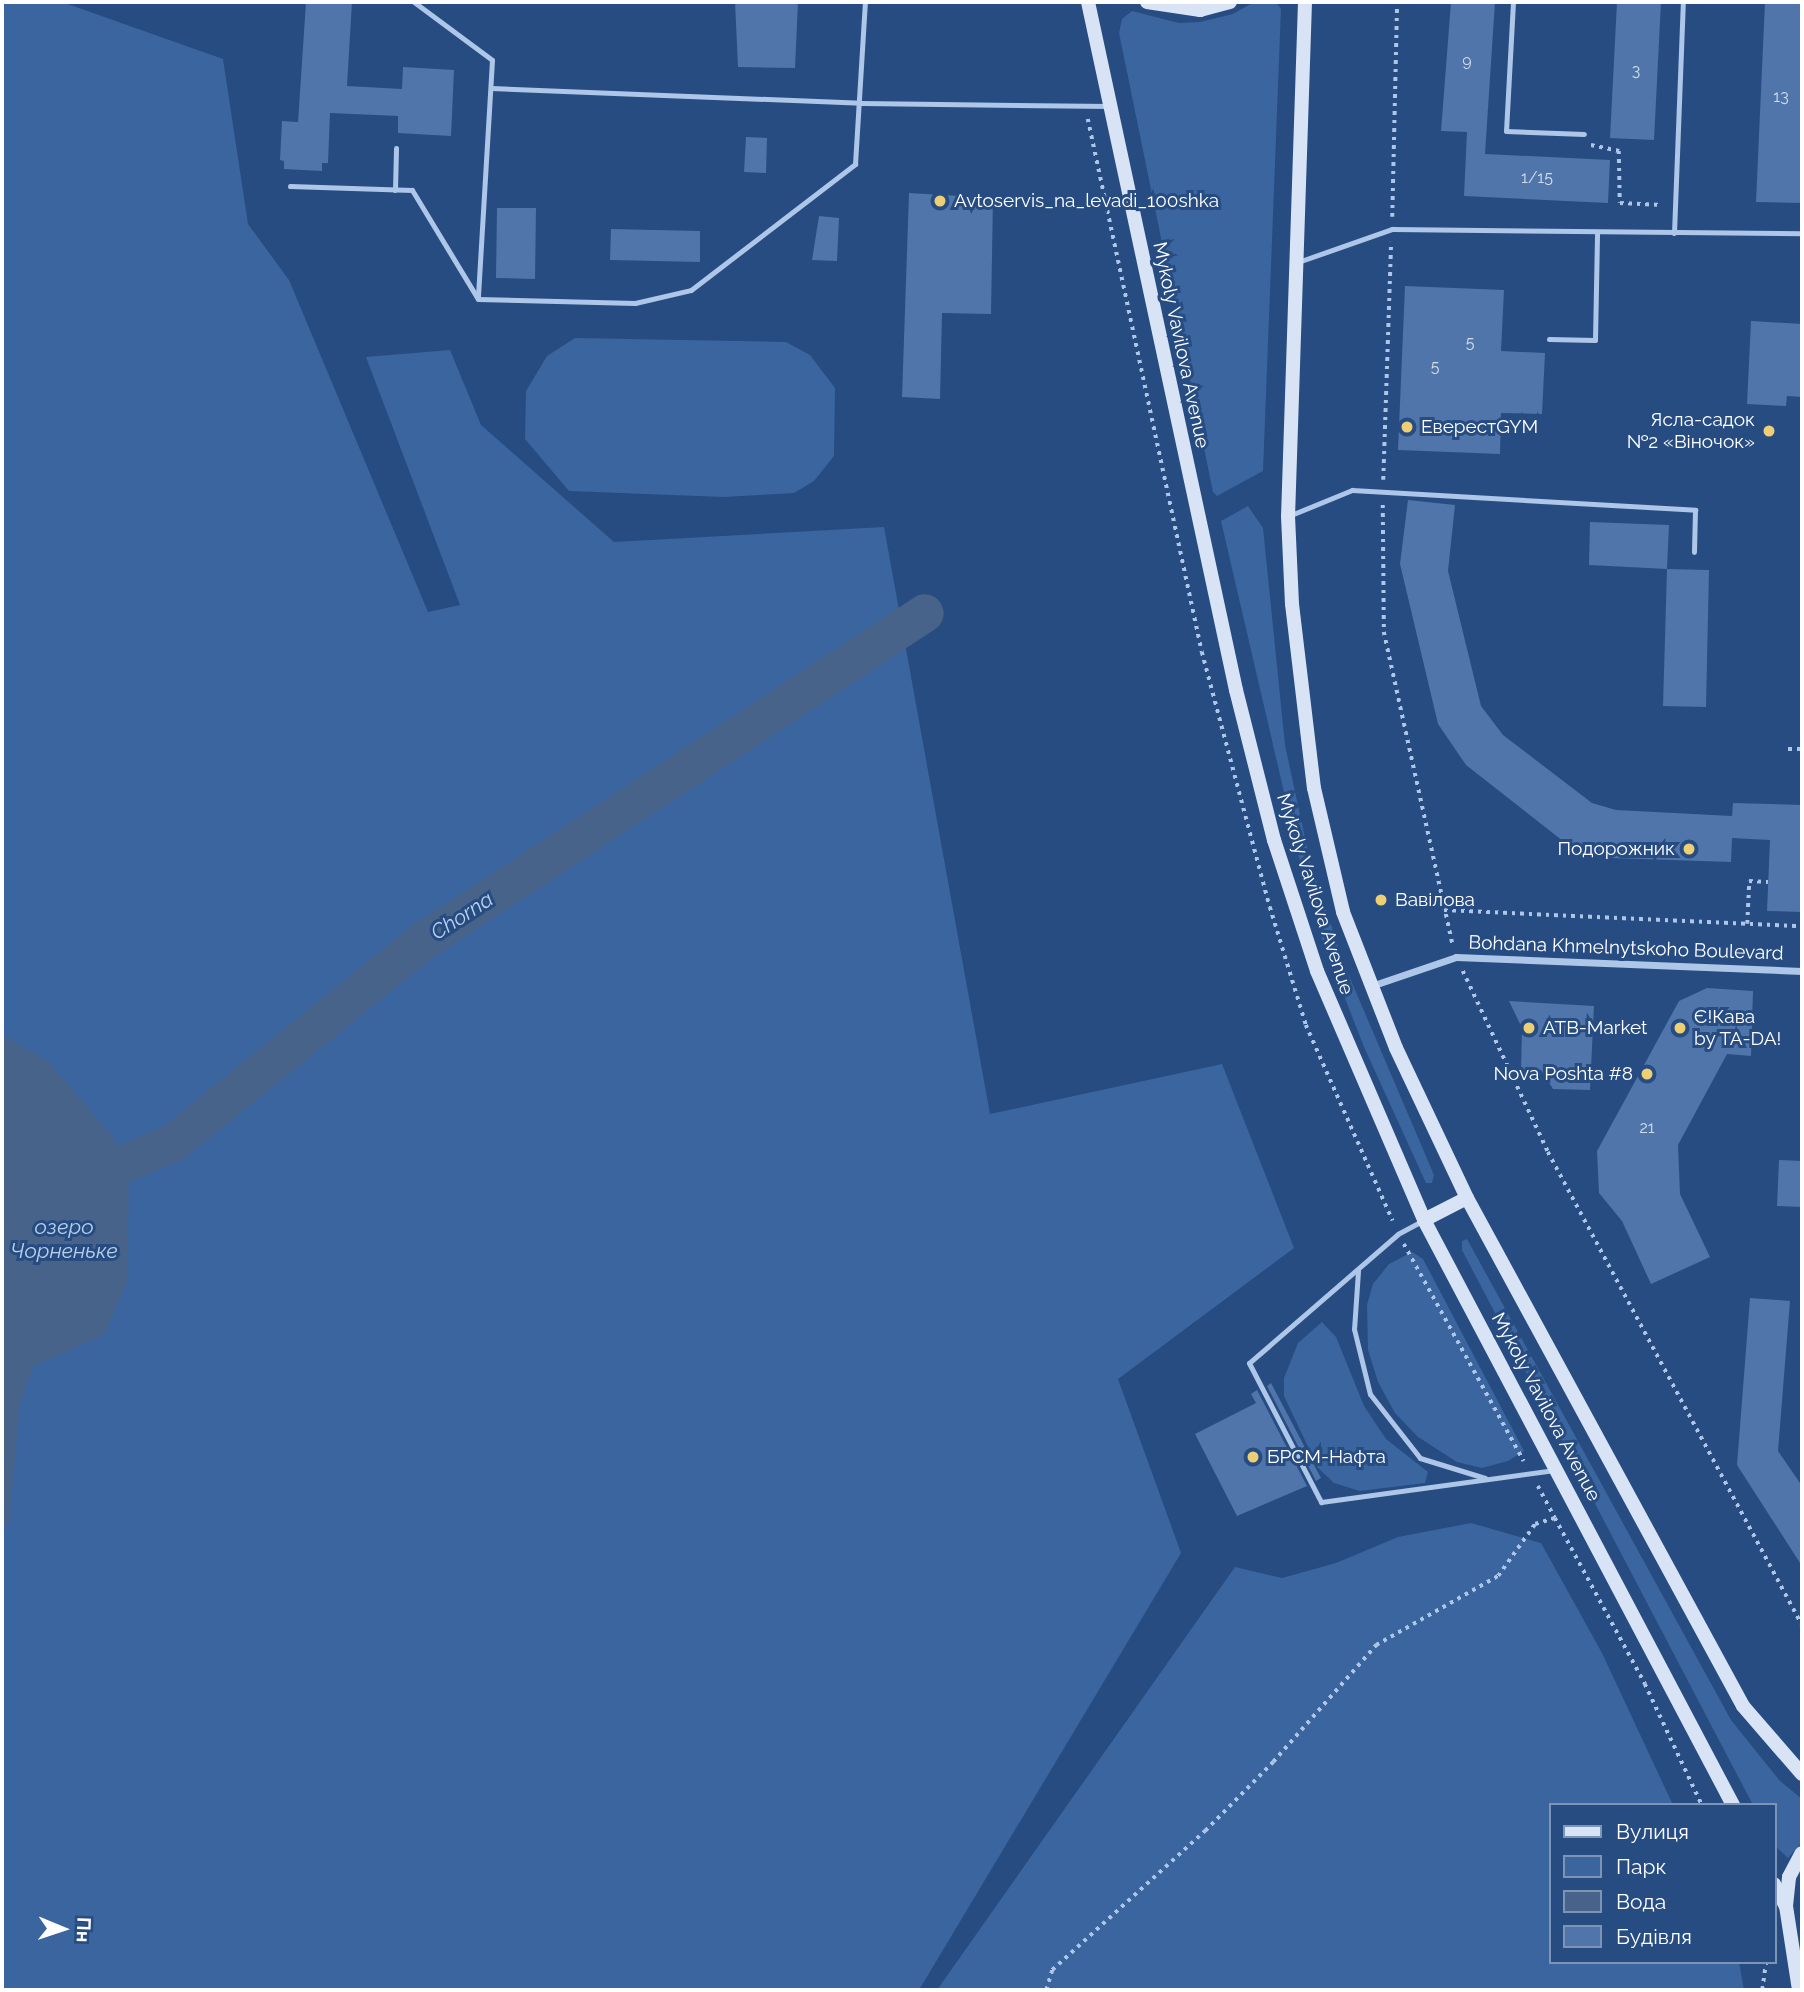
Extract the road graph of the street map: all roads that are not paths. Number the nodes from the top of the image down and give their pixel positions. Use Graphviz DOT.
graph roads {
  1 [pos="414,2"];
  2 [pos="866,2"];
  3 [pos="1088,2"];
  4 [pos="1147,2"];
  5 [pos="1230,2"];
  6 [pos="1305,2"];
  7 [pos="1513,2"];
  8 [pos="1683,2"];
  9 [pos="491,88"];
  10 [pos="861,103"];
  11 [pos="1110,106"];
  12 [pos="1584,134"];
  13 [pos="396,148"];
  14 [pos="290,186"];
  15 [pos="395,190"];
  16 [pos="1597,232"];
  17 [pos="1674,233"];
  18 [pos="1802,233"];
  19 [pos="1296,263"];
  20 [pos="478,299"];
  21 [pos="1549,339"];
  22 [pos="1288,516"];
  23 [pos="1694,552"];
  24 [pos="1802,971"];
  25 [pos="1370,986"];
  26 [pos="1467,1198"];
  27 [pos="1424,1220"];
  28 [pos="1358,1272"];
  29 [pos="1557,1470"];
  30 [pos="1489,1479"];
  31 [pos="1802,1774"];
  32 [pos="1732,1803"];
  33 [pos="1802,1853"];
  34 [pos="1776,1888"];
  35 [pos="1786,1906"];
  36 [pos="1802,1941"];
  37 [pos="1798,1990"];
  1 -- 9 [label="lane"];
  2 -- 10 [label="lane"];
  3 -- 11 [label="main road, Mykoly Vavilova Avenue"];
  4 -- 5 [label="main road"];
  6 -- 19 [label="main road, Mykoly Vavilova Avenue"];
  7 -- 12 [label="lane"];
  8 -- 17 [label="lane"];
  9 -- 10 [label="lane"];
  9 -- 20 [label="lane"];
  10 -- 11 [label="lane"];
  10 -- 20 [label="lane"];
  11 -- 27 [label="main road, Mykoly Vavilova Avenue"];
  13 -- 15 [label="lane"];
  14 -- 15 [label="lane"];
  15 -- 20 [label="lane"];
  16 -- 17 [label="lane"];
  16 -- 19 [label="lane"];
  16 -- 21 [label="lane"];
  17 -- 18 [label="lane"];
  19 -- 22 [label="main road, Mykoly Vavilova Avenue"];
  22 -- 23 [label="lane"];
  22 -- 25 [label="main road, Mykoly Vavilova Avenue"];
  24 -- 25 [label="street, Bohdana Khmelnytskoho Boulevard"];
  25 -- 26 [label="main road, Mykoly Vavilova Avenue"];
  26 -- 27 [label="main road"];
  26 -- 31 [label="main road, Mykoly Vavilova Avenue"];
  27 -- 28 [label="lane"];
  27 -- 29 [label="main road, Mykoly Vavilova Avenue"];
  28 -- 30 [label="lane"];
  28 -- 30 [label="lane"];
  29 -- 30 [label="lane"];
  29 -- 32 [label="main road, Mykoly Vavilova Avenue"];
  33 -- 35 [label="main road"];
  34 -- 35 [label="main road"];
  35 -- 36 [label="main road"];
  35 -- 37 [label="main road"];
}
